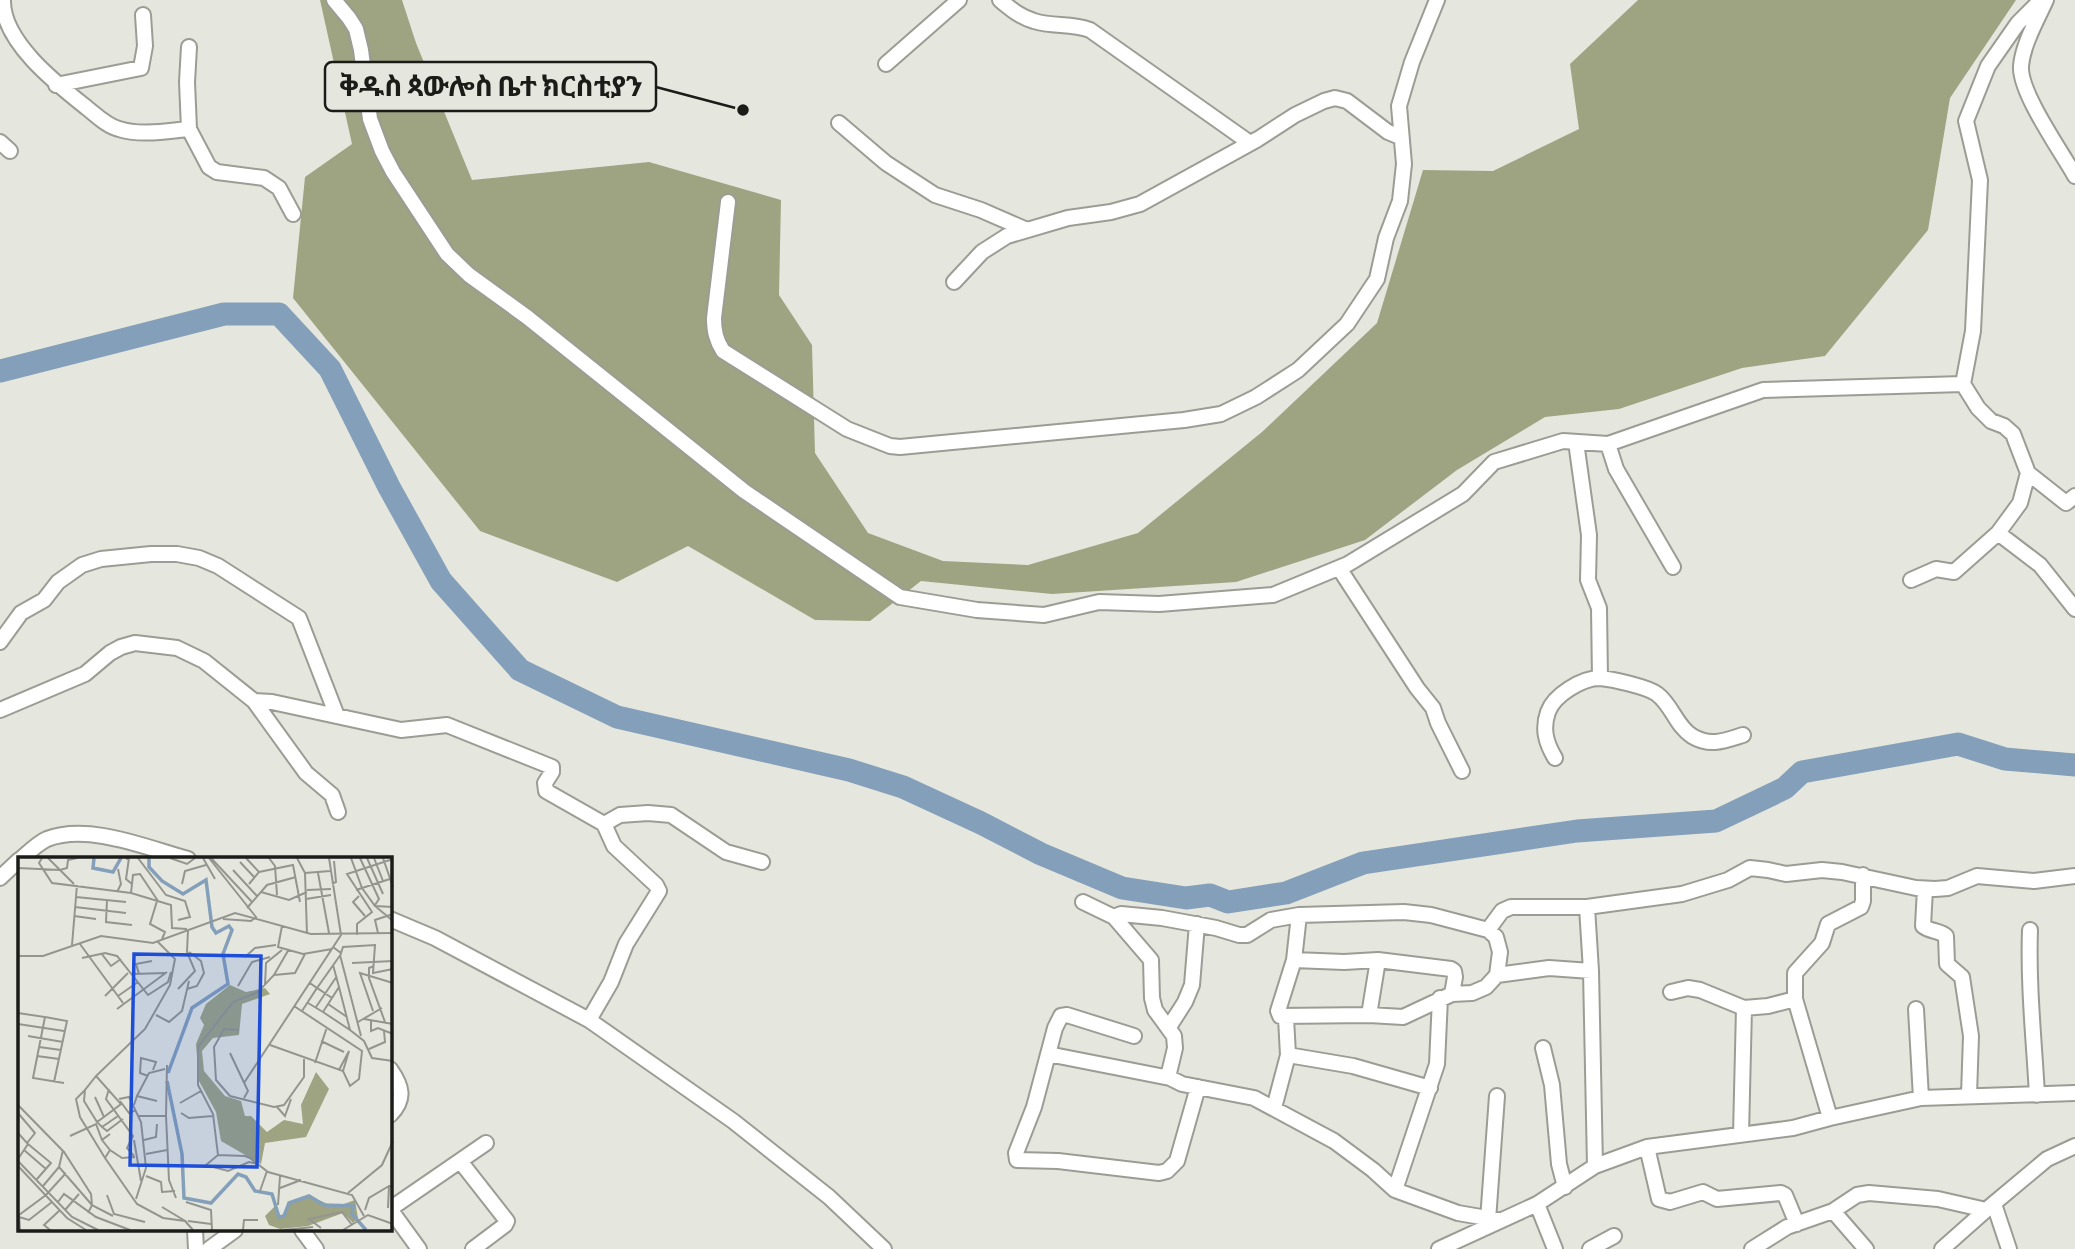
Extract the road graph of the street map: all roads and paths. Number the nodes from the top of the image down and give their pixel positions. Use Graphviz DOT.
graph roads {
  1 [pos="3,0"];
  2 [pos="334,0"];
  3 [pos="959,0"];
  4 [pos="1000,0"];
  5 [pos="1437,0"];
  6 [pos="2043,0"];
  7 [pos="143,15"];
  8 [pos="189,47"];
  9 [pos="886,64"];
  10 [pos="56,85"];
  11 [pos="839,123"];
  12 [pos="189,129"];
  13 [pos="1400,137"];
  14 [pos="1251,143"];
  15 [pos="2075,176"];
  16 [pos="728,202"];
  17 [pos="293,214"];
  18 [pos="1027,230"];
  19 [pos="954,282"];
  20 [pos="1963,384"];
  21 [pos="1576,442"];
  22 [pos="1608,443"];
  23 [pos="2028,473"];
  24 [pos="2072,504"];
  25 [pos="1998,533"];
  26 [pos="1673,567"];
  27 [pos="1339,568"];
  28 [pos="1911,580"];
  29 [pos="2075,609"];
  30 [pos="0,642"];
  31 [pos="1600,678"];
  32 [pos="254,701"];
  33 [pos="0,710"];
  34 [pos="337,716"];
  35 [pos="1743,735"];
  36 [pos="1555,758"];
  37 [pos="1462,771"];
  38 [pos="338,812"];
  39 [pos="604,824"];
  40 [pos="24,857"];
  41 [pos="171,857"];
  42 [pos="18,862"];
  43 [pos="762,862"];
  44 [pos="1863,876"];
  45 [pos="2075,876"];
  46 [pos="0,878"];
  47 [pos="1925,888"];
  48 [pos="1083,902"];
  49 [pos="1587,907"];
  50 [pos="1299,915"];
  51 [pos="1114,917"];
  52 [pos="392,920"];
  53 [pos="1197,924"];
  54 [pos="1488,930"];
  55 [pos="2030,930"];
  56 [pos="1294,960"];
  57 [pos="1378,960"];
  58 [pos="1591,971"];
  59 [pos="1497,975"];
  60 [pos="1671,992"];
  61 [pos="1446,996"];
  62 [pos="1795,999"];
  63 [pos="1744,1008"];
  64 [pos="1916,1009"];
  65 [pos="1369,1015"];
  66 [pos="1286,1018"];
  67 [pos="589,1020"];
  68 [pos="1169,1027"];
  69 [pos="1134,1037"];
  70 [pos="1543,1048"];
  71 [pos="1048,1054"];
  72 [pos="1288,1055"];
  73 [pos="392,1072"];
  74 [pos="1170,1078"];
  75 [pos="1198,1087"];
  76 [pos="1430,1088"];
  77 [pos="2075,1093"];
  78 [pos="1969,1095"];
  79 [pos="2037,1095"];
  80 [pos="1497,1096"];
  81 [pos="1921,1098"];
  82 [pos="1274,1108"];
  83 [pos="392,1113"];
  84 [pos="1830,1118"];
  85 [pos="1741,1135"];
  86 [pos="486,1143"];
  87 [pos="2075,1146"];
  88 [pos="1647,1147"];
  89 [pos="460,1161"];
  90 [pos="1595,1166"];
  91 [pos="1565,1187"];
  92 [pos="1395,1190"];
  93 [pos="1537,1204"];
  94 [pos="1990,1207"];
  95 [pos="392,1208"];
  96 [pos="1833,1211"];
  97 [pos="392,1212"];
  98 [pos="1494,1220"];
  99 [pos="1797,1224"];
  100 [pos="232,1232"];
  101 [pos="303,1232"];
  102 [pos="1614,1236"];
  103 [pos="209,1249"];
  104 [pos="316,1249"];
  105 [pos="419,1249"];
  106 [pos="473,1249"];
  107 [pos="884,1249"];
  108 [pos="1439,1249"];
  109 [pos="1555,1249"];
  110 [pos="1590,1249"];
  111 [pos="1752,1249"];
  112 [pos="1866,1249"];
  113 [pos="1942,1249"];
  114 [pos="2009,1249"];
  1 -- 10 [label="street"];
  2 -- 27 [label="street"];
  3 -- 9 [label="street"];
  4 -- 14 [label="street"];
  5 -- 13 [label="street"];
  6 -- 15 [label="street"];
  6 -- 20 [label="street"];
  7 -- 10 [label="street"];
  8 -- 12 [label="street"];
  10 -- 12 [label="street"];
  11 -- 18 [label="street"];
  12 -- 17 [label="street"];
  13 -- 14 [label="street"];
  13 -- 16 [label="street"];
  14 -- 18 [label="street"];
  18 -- 19 [label="street"];
  20 -- 22 [label="street"];
  20 -- 23 [label="street"];
  21 -- 22 [label="street"];
  21 -- 27 [label="street"];
  21 -- 31 [label="street"];
  22 -- 26 [label="street"];
  23 -- 24 [label="street"];
  23 -- 25 [label="street"];
  25 -- 28 [label="street"];
  25 -- 29 [label="street"];
  27 -- 37 [label="street"];
  30 -- 34 [label="street"];
  31 -- 35 [label="street"];
  31 -- 36 [label="street"];
  32 -- 33 [label="street"];
  32 -- 34 [label="street"];
  32 -- 38 [label="street"];
  34 -- 39 [label="street"];
  39 -- 43 [label="street"];
  39 -- 67 [label="street"];
  40 -- 41 [label="street"];
  42 -- 46 [label="street"];
  44 -- 47 [label="street"];
  44 -- 49 [label="street"];
  44 -- 62 [label="street"];
  45 -- 47 [label="street"];
  47 -- 78 [label="street"];
  48 -- 51 [label="street"];
  49 -- 54 [label="street"];
  49 -- 58 [label="street"];
  50 -- 53 [label="street"];
  50 -- 54 [label="street"];
  50 -- 56 [label="street"];
  51 -- 53 [label="street"];
  51 -- 68 [label="street"];
  52 -- 67 [label="street"];
  53 -- 68 [label="street"];
  54 -- 59 [label="street"];
  55 -- 79 [label="street"];
  56 -- 57 [label="street"];
  56 -- 66 [label="street"];
  57 -- 61 [label="street"];
  57 -- 65 [label="street"];
  58 -- 59 [label="street"];
  58 -- 90 [label="street"];
  59 -- 61 [label="street"];
  60 -- 63 [label="street"];
  61 -- 65 [label="street"];
  61 -- 76 [label="street"];
  62 -- 63 [label="street"];
  62 -- 84 [label="street"];
  63 -- 85 [label="street"];
  64 -- 81 [label="street"];
  65 -- 66 [label="street"];
  66 -- 72 [label="street"];
  67 -- 107 [label="street"];
  68 -- 74 [label="street"];
  69 -- 71 [label="street"];
  70 -- 91 [label="street"];
  71 -- 74 [label="street"];
  71 -- 75 [label="street"];
  72 -- 76 [label="street"];
  72 -- 82 [label="street"];
  73 -- 83 [label="street"];
  74 -- 75 [label="street"];
  75 -- 82 [label="street"];
  76 -- 92 [label="street"];
  77 -- 79 [label="street"];
  78 -- 79 [label="street"];
  78 -- 81 [label="street"];
  80 -- 98 [label="street"];
  81 -- 84 [label="street"];
  82 -- 92 [label="street"];
  84 -- 85 [label="street"];
  85 -- 88 [label="street"];
  86 -- 89 [label="street"];
  87 -- 94 [label="street"];
  88 -- 90 [label="street"];
  88 -- 99 [label="street"];
  89 -- 95 [label="street"];
  89 -- 106 [label="street"];
  90 -- 91 [label="street"];
  91 -- 93 [label="street"];
  92 -- 98 [label="street"];
  93 -- 98 [label="street"];
  93 -- 109 [label="street"];
  94 -- 96 [label="street"];
  94 -- 113 [label="street"];
  94 -- 114 [label="street"];
  96 -- 99 [label="street"];
  96 -- 112 [label="street"];
  97 -- 105 [label="street"];
  98 -- 108 [label="street"];
  99 -- 111 [label="street"];
  100 -- 103 [label="street"];
  101 -- 104 [label="street"];
  102 -- 110 [label="street"];
}
